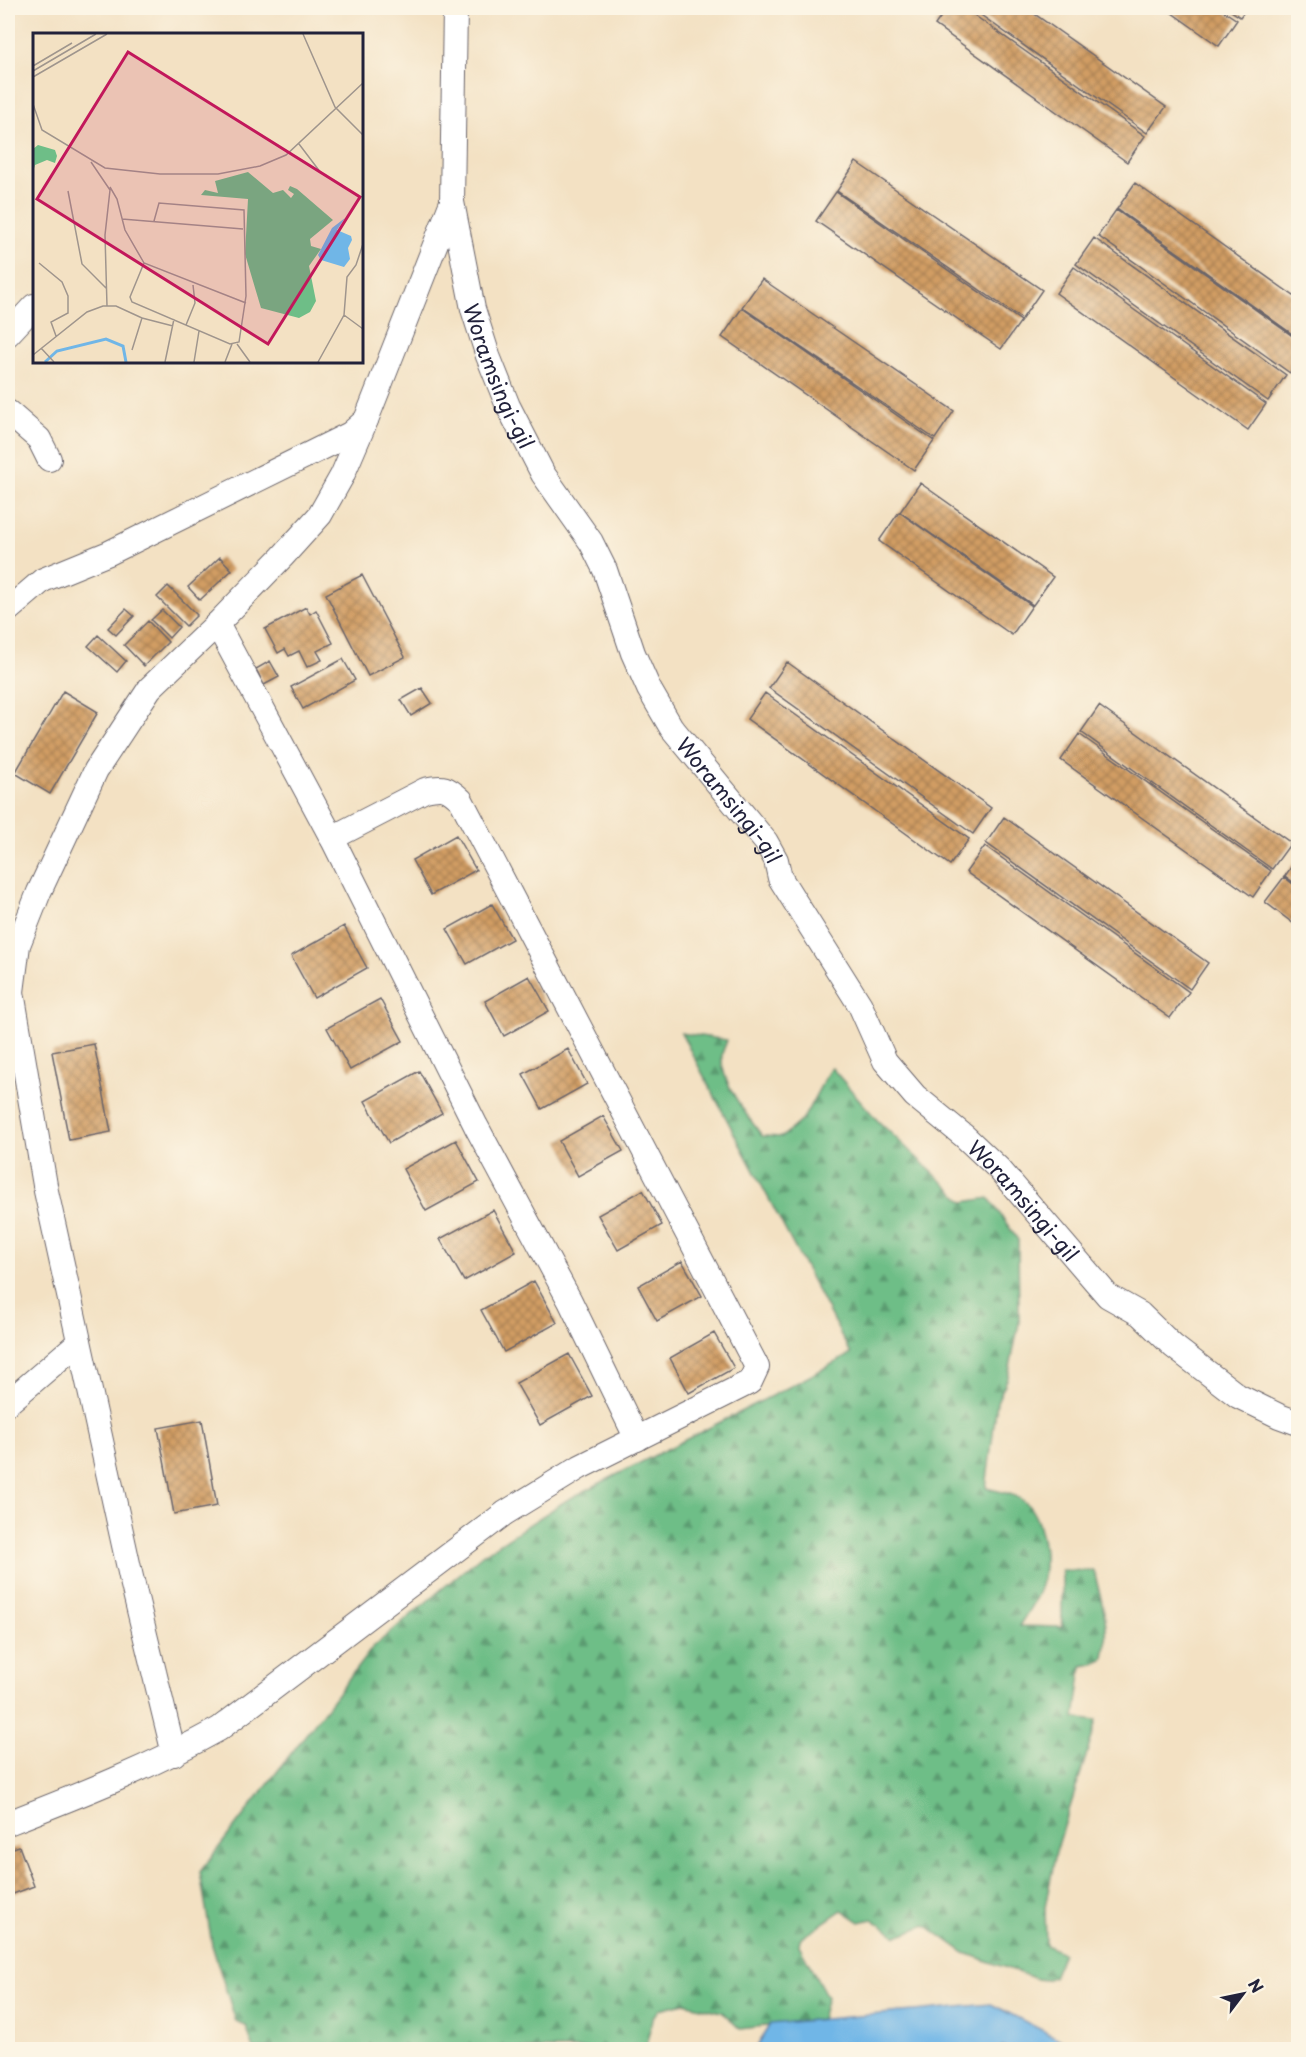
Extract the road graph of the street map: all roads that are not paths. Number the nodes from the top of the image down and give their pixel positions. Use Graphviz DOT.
graph roads {
  1 [pos="455,8"];
  2 [pos="452,202"];
  3 [pos="33,307"];
  4 [pos="8,334"];
  5 [pos="8,412"];
  6 [pos="366,420"];
  7 [pos="50,459"];
  8 [pos="8,610"];
  9 [pos="217,624"];
  10 [pos="332,838"];
  11 [pos="13,946"];
  12 [pos="79,1342"];
  13 [pos="8,1403"];
  14 [pos="1299,1423"];
  15 [pos="637,1439"];
  16 [pos="174,1754"];
  17 [pos="8,1823"];
  1 -- 2 [label="street, Woramsingi-gil"];
  2 -- 6 [label="street"];
  2 -- 14 [label="street, Woramsingi-gil"];
  3 -- 4 [label="street"];
  5 -- 7 [label="street"];
  6 -- 8 [label="street"];
  6 -- 9 [label="street"];
  9 -- 10 [label="street"];
  9 -- 11 [label="street"];
  10 -- 15 [label="street"];
  10 -- 15 [label="street"];
  11 -- 12 [label="street"];
  12 -- 13 [label="street"];
  12 -- 16 [label="street"];
  15 -- 16 [label="street"];
  16 -- 17 [label="street"];
}
